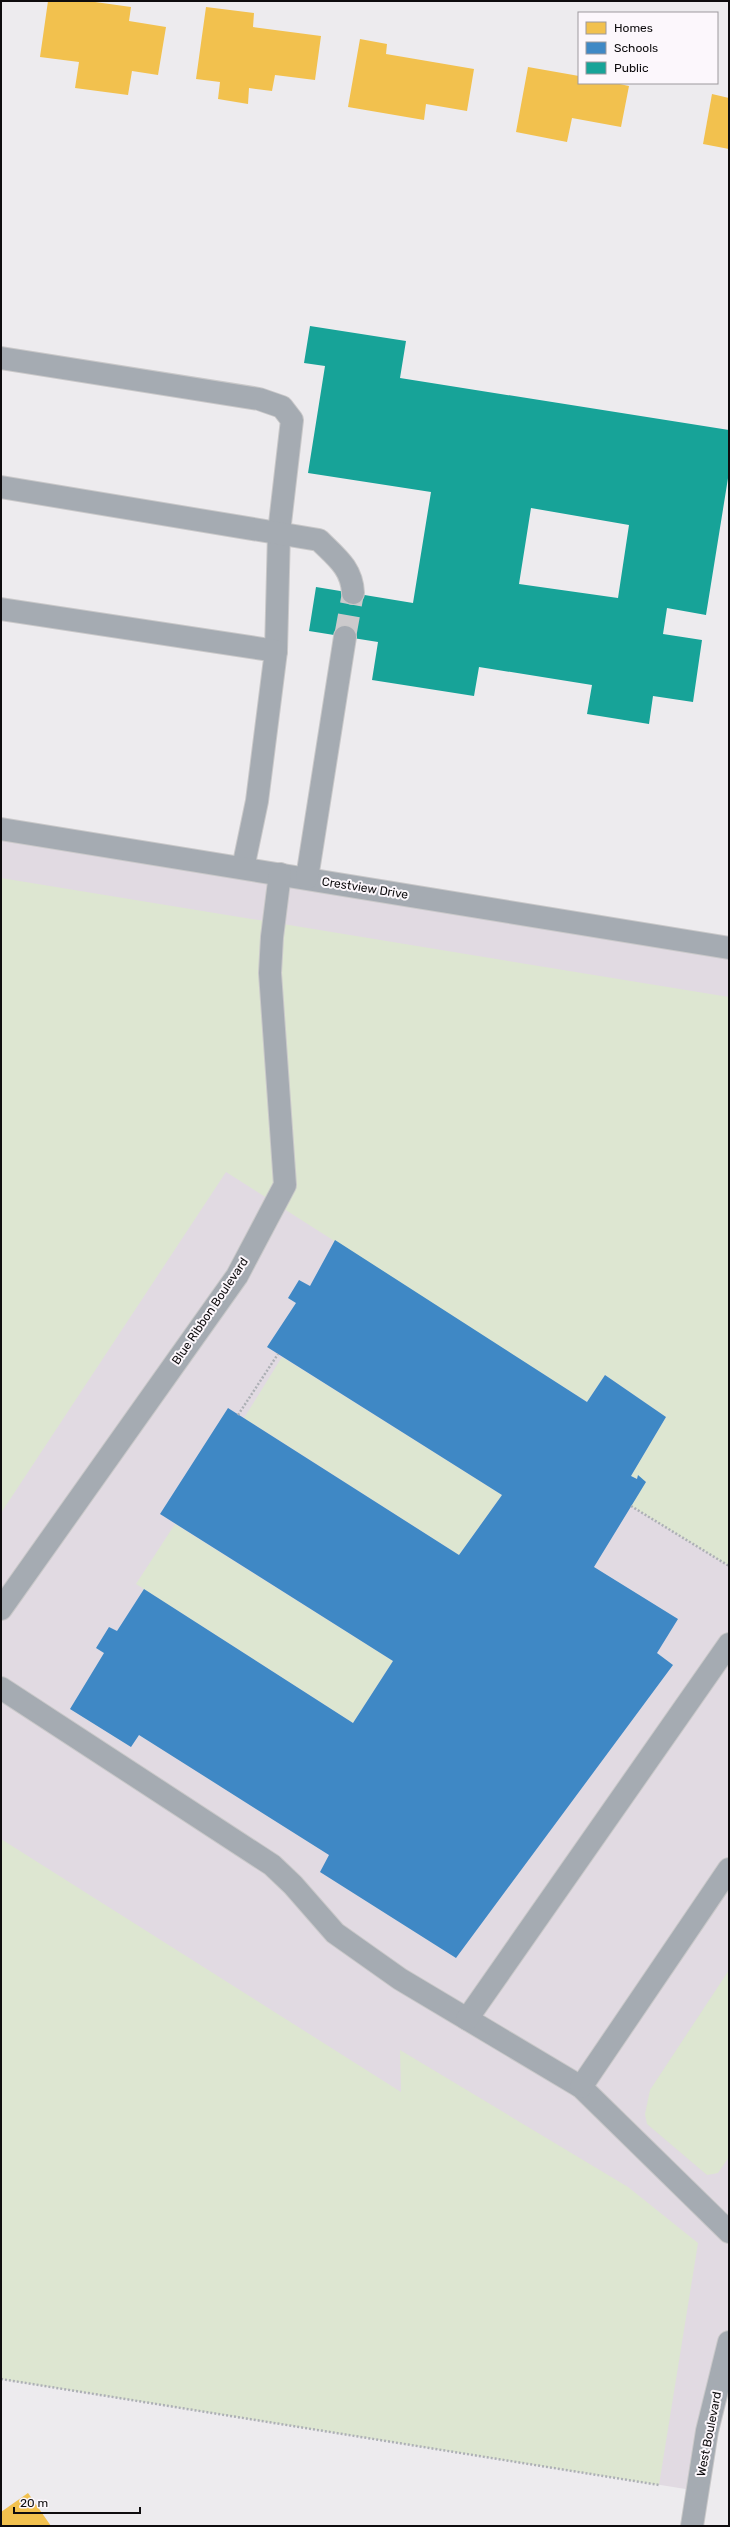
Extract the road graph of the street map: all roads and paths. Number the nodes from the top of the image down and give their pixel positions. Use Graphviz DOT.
graph roads {
  1 [pos="1,358"];
  2 [pos="1,487"];
  3 [pos="279,532"];
  4 [pos="353,593"];
  5 [pos="1,609"];
  6 [pos="345,637"];
  7 [pos="276,651"];
  8 [pos="1,829"];
  9 [pos="243,868"];
  10 [pos="280,874"];
  11 [pos="307,878"];
  12 [pos="729,948"];
  13 [pos="278,1354"];
  14 [pos="238,1415"];
  15 [pos="631,1506"];
  16 [pos="729,1566"];
  17 [pos="1,1609"];
  18 [pos="729,1644"];
  19 [pos="1,1688"];
  20 [pos="729,1869"];
  21 [pos="467,2019"];
  22 [pos="581,2086"];
  23 [pos="729,2232"];
  24 [pos="729,2342"];
  25 [pos="1,2380"];
  26 [pos="659,2485"];
  27 [pos="692,2526"];
  1 -- 3 [label="street"];
  2 -- 3 [label="street"];
  3 -- 4 [label="street"];
  3 -- 7 [label="street"];
  5 -- 7 [label="street"];
  6 -- 11 [label="street"];
  7 -- 9 [label="street"];
  8 -- 9 [label="street, Crestview Drive"];
  9 -- 10 [label="street, Crestview Drive"];
  10 -- 11 [label="street, Crestview Drive"];
  10 -- 17 [label="street, Blue Ribbon Boulevard"];
  11 -- 12 [label="street, Crestview Drive"];
  13 -- 14 [label="path"];
  15 -- 16 [label="path"];
  18 -- 21 [label="street"];
  19 -- 21 [label="street"];
  20 -- 22 [label="street"];
  21 -- 22 [label="street"];
  22 -- 23 [label="street"];
  24 -- 27 [label="street, West Boulevard"];
  25 -- 26 [label="path"];
}
